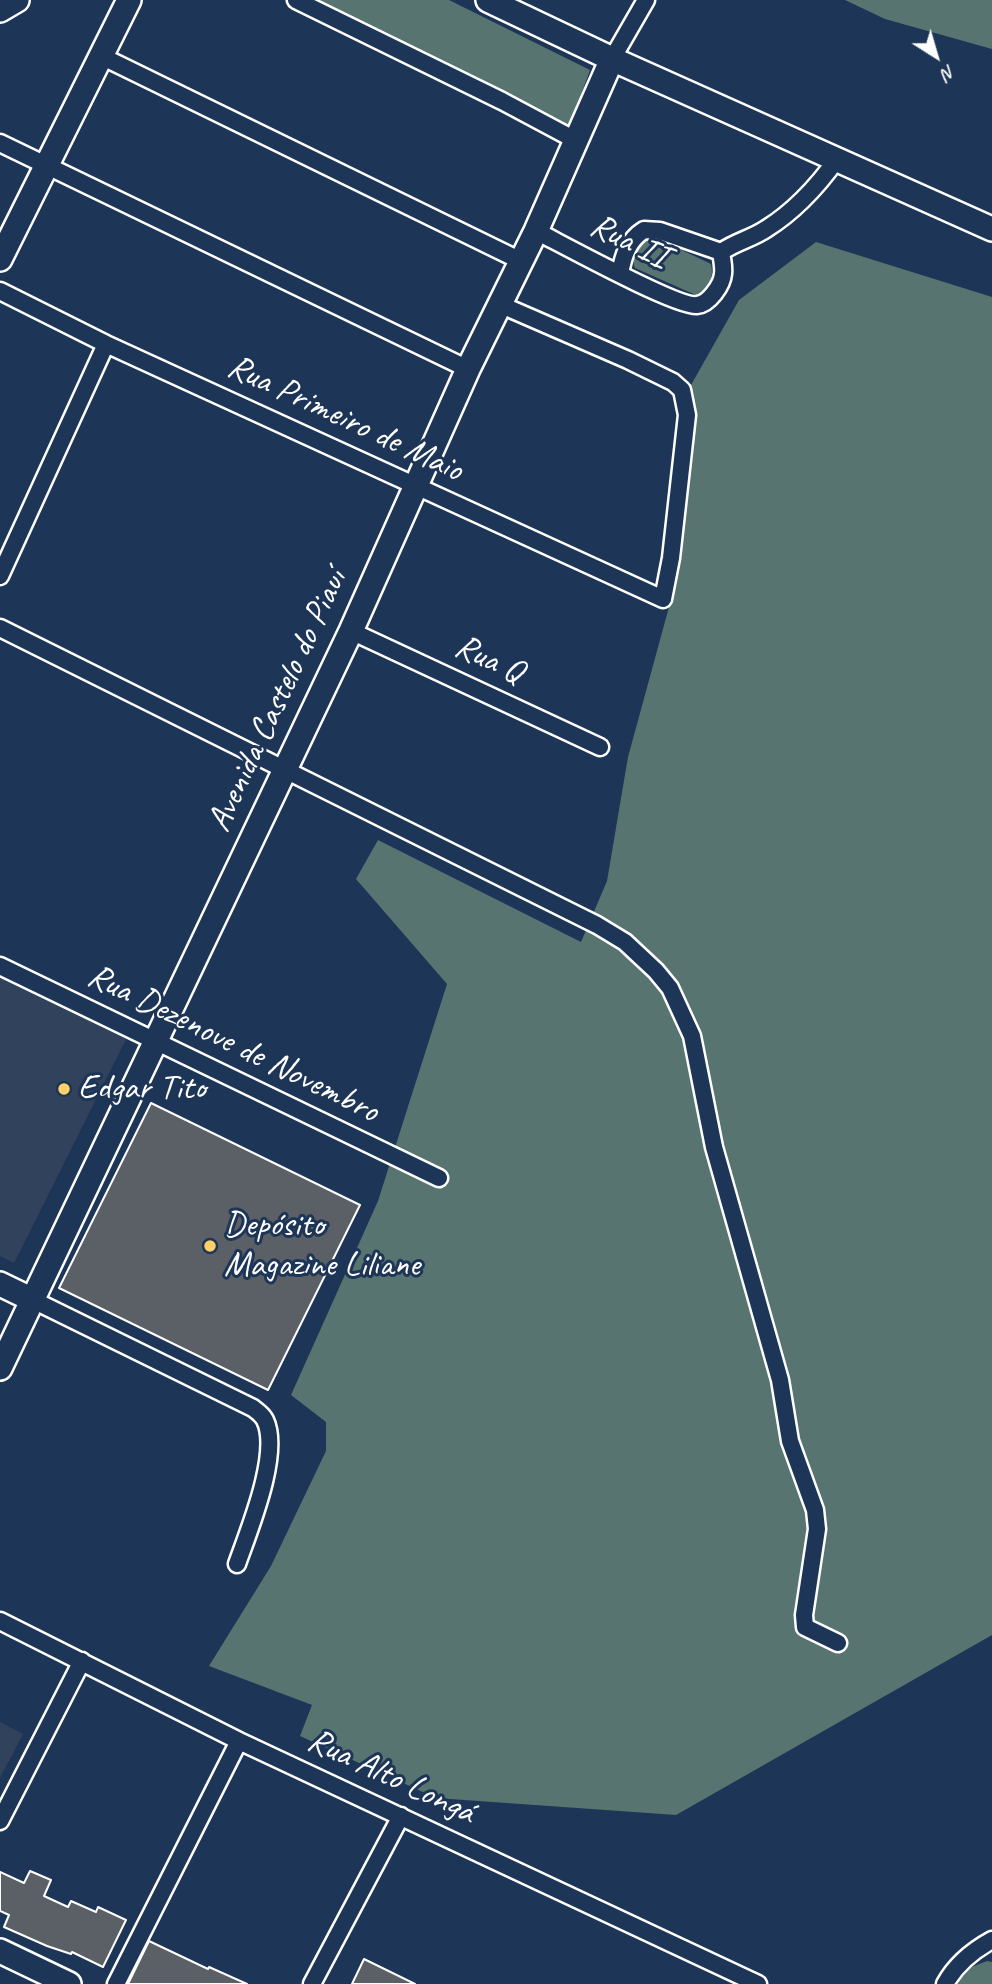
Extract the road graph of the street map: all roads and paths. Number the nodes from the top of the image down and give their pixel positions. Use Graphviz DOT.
graph roads {
  1 [pos="17,0"];
  2 [pos="129,0"];
  3 [pos="296,0"];
  4 [pos="488,0"];
  5 [pos="646,0"];
  6 [pos="0,10"];
  7 [pos="101,56"];
  8 [pos="612,59"];
  9 [pos="577,141"];
  10 [pos="0,143"];
  11 [pos="837,159"];
  12 [pos="47,167"];
  13 [pos="992,229"];
  14 [pos="536,231"];
  15 [pos="721,253"];
  16 [pos="0,259"];
  17 [pos="521,261"];
  18 [pos="620,274"];
  19 [pos="0,291"];
  20 [pos="499,304"];
  21 [pos="106,344"];
  22 [pos="468,369"];
  23 [pos="415,486"];
  24 [pos="0,576"];
  25 [pos="0,628"];
  26 [pos="351,631"];
  27 [pos="600,747"];
  28 [pos="285,771"];
  29 [pos="0,966"];
  30 [pos="155,1042"];
  31 [pos="439,1178"];
  32 [pos="0,1284"];
  33 [pos="33,1300"];
  34 [pos="0,1368"];
  35 [pos="237,1564"];
  36 [pos="0,1621"];
  37 [pos="838,1643"];
  38 [pos="82,1661"];
  39 [pos="239,1741"];
  40 [pos="401,1816"];
  41 [pos="0,1821"];
  42 [pos="992,1940"];
  43 [pos="0,1951"];
  44 [pos="69,1984"];
  45 [pos="116,1984"];
  46 [pos="312,1984"];
  47 [pos="758,1984"];
  48 [pos="945,1984"];
  1 -- 6 [label="main road"];
  2 -- 7 [label="main road"];
  3 -- 9 [label="street"];
  4 -- 8 [label="main road"];
  5 -- 8 [label="street"];
  7 -- 12 [label="main road"];
  7 -- 17 [label="street"];
  8 -- 9 [label="main road, Avenida Castelo do Piauí"];
  8 -- 11 [label="main road"];
  9 -- 14 [label="main road, Avenida Castelo do Piauí"];
  10 -- 12 [label="street"];
  11 -- 13 [label="main road"];
  11 -- 15 [label="street"];
  12 -- 16 [label="main road"];
  12 -- 22 [label="street"];
  14 -- 17 [label="main road, Avenida Castelo do Piauí"];
  14 -- 18 [label="street, Rua II"];
  15 -- 18 [label="street"];
  15 -- 18 [label="street, Rua II"];
  17 -- 20 [label="main road, Avenida Castelo do Piauí"];
  19 -- 21 [label="street, Rua Primeiro de Maio"];
  20 -- 22 [label="main road, Avenida Castelo do Piauí"];
  20 -- 23 [label="street, Rua Primeiro de Maio"];
  21 -- 23 [label="street, Rua Primeiro de Maio"];
  21 -- 24 [label="street"];
  22 -- 23 [label="main road, Avenida Castelo do Piauí"];
  23 -- 26 [label="main road, Avenida Castelo do Piauí"];
  25 -- 28 [label="street"];
  26 -- 27 [label="street, Rua Q"];
  26 -- 28 [label="main road, Avenida Castelo do Piauí"];
  28 -- 30 [label="main road, Avenida Castelo do Piauí"];
  28 -- 37 [label="street"];
  29 -- 30 [label="street, Rua Dezenove de Novembro"];
  30 -- 31 [label="street, Rua Dezenove de Novembro"];
  30 -- 33 [label="main road, Avenida Castelo do Piauí"];
  32 -- 33 [label="main road"];
  33 -- 34 [label="main road, Avenida Castelo do Piauí"];
  33 -- 35 [label="street"];
  36 -- 38 [label="street, Rua Alto Longá"];
  38 -- 39 [label="street, Rua Alto Longá"];
  38 -- 41 [label="street"];
  39 -- 40 [label="street, Rua Alto Longá"];
  39 -- 45 [label="street"];
  40 -- 46 [label="street"];
  40 -- 47 [label="street, Rua Alto Longá"];
  42 -- 48 [label="street"];
  43 -- 44 [label="main road"];
}
